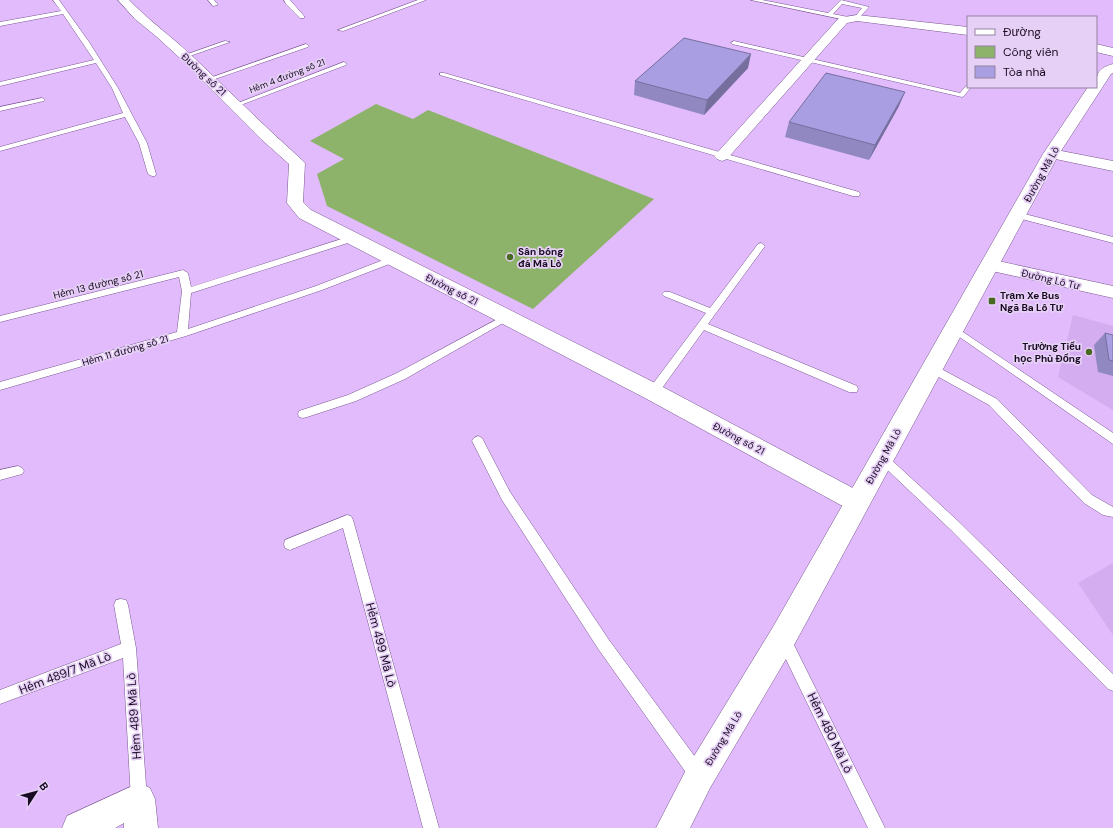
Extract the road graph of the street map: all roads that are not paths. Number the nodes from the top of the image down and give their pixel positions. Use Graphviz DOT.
graph roads {
  1 [pos="56,0"];
  2 [pos="123,0"];
  3 [pos="287,0"];
  4 [pos="423,0"];
  5 [pos="754,0"];
  6 [pos="64,12"];
  7 [pos="829,15"];
  8 [pos="302,17"];
  9 [pos="852,18"];
  10 [pos="0,24"];
  11 [pos="340,30"];
  12 [pos="967,31"];
  13 [pos="227,42"];
  14 [pos="734,43"];
  15 [pos="306,46"];
  16 [pos="1097,48"];
  17 [pos="1113,52"];
  18 [pos="186,56"];
  19 [pos="807,60"];
  20 [pos="98,61"];
  21 [pos="344,64"];
  22 [pos="1113,68"];
  23 [pos="442,74"];
  24 [pos="210,79"];
  25 [pos="0,84"];
  26 [pos="1097,85"];
  27 [pos="967,88"];
  28 [pos="1095,88"];
  29 [pos="42,100"];
  30 [pos="236,105"];
  31 [pos="0,109"];
  32 [pos="127,114"];
  33 [pos="0,150"];
  34 [pos="1051,154"];
  35 [pos="722,156"];
  36 [pos="1113,166"];
  37 [pos="152,174"];
  38 [pos="856,194"];
  39 [pos="1018,216"];
  40 [pos="351,239"];
  41 [pos="1113,240"];
  42 [pos="762,246"];
  43 [pos="394,259"];
  44 [pos="990,264"];
  45 [pos="187,291"];
  46 [pos="1113,292"];
  47 [pos="667,294"];
  48 [pos="712,312"];
  49 [pos="507,317"];
  50 [pos="0,319"];
  51 [pos="703,326"];
  52 [pos="954,328"];
  53 [pos="182,334"];
  54 [pos="932,368"];
  55 [pos="0,386"];
  56 [pos="853,390"];
  57 [pos="653,392"];
  58 [pos="303,414"];
  59 [pos="1113,438"];
  60 [pos="478,441"];
  61 [pos="882,458"];
  62 [pos="18,471"];
  63 [pos="0,475"];
  64 [pos="858,502"];
  65 [pos="1113,512"];
  66 [pos="290,544"];
  67 [pos="121,605"];
  68 [pos="783,637"];
  69 [pos="129,648"];
  70 [pos="1113,684"];
  71 [pos="0,697"];
  72 [pos="699,777"];
  73 [pos="140,814"];
  74 [pos="79,828"];
  75 [pos="431,828"];
  76 [pos="673,828"];
  77 [pos="877,828"];
  1 -- 6 [label="lane"];
  2 -- 18 [label="street, Đường số 21"];
  3 -- 8 [label="lane"];
  4 -- 11 [label="lane"];
  5 -- 7 [label="lane"];
  6 -- 10 [label="lane"];
  6 -- 20 [label="lane"];
  7 -- 9 [label="lane"];
  7 -- 9 [label="lane"];
  9 -- 12 [label="street"];
  9 -- 19 [label="street"];
  13 -- 18 [label="lane"];
  14 -- 19 [label="lane"];
  15 -- 24 [label="lane"];
  16 -- 17 [label="street"];
  18 -- 24 [label="street, Đường số 21"];
  19 -- 27 [label="lane"];
  19 -- 35 [label="street"];
  20 -- 25 [label="lane"];
  20 -- 32 [label="lane"];
  21 -- 30 [label="lane, Hẻm 4 đường số 21"];
  22 -- 26 [label="street, Đường Mã Lò"];
  23 -- 35 [label="lane"];
  24 -- 30 [label="street, Đường số 21"];
  28 -- 34 [label="street, Đường Mã Lò"];
  29 -- 31 [label="lane"];
  30 -- 40 [label="street, Đường số 21"];
  32 -- 33 [label="lane"];
  32 -- 37 [label="lane"];
  34 -- 36 [label="street"];
  34 -- 39 [label="street, Đường Mã Lò"];
  35 -- 38 [label="lane"];
  39 -- 41 [label="lane"];
  39 -- 44 [label="street, Đường Mã Lò"];
  40 -- 43 [label="street, Đường số 21"];
  40 -- 45 [label="lane"];
  42 -- 48 [label="lane"];
  43 -- 49 [label="street, Đường số 21"];
  43 -- 53 [label="lane"];
  44 -- 46 [label="street, Đường Lô Tư"];
  44 -- 52 [label="street, Đường Mã Lò"];
  45 -- 50 [label="lane, Hẻm 13 đường số 21"];
  45 -- 53 [label="lane, Hẻm 11 đường số 21"];
  47 -- 48 [label="lane"];
  48 -- 51 [label="lane"];
  49 -- 57 [label="street, Đường số 21"];
  49 -- 58 [label="lane"];
  51 -- 56 [label="lane"];
  51 -- 57 [label="lane"];
  52 -- 54 [label="street, Đường Mã Lò"];
  52 -- 59 [label="lane"];
  53 -- 55 [label="lane, Hẻm 11 đường số 21"];
  54 -- 61 [label="street, Đường Mã Lò"];
  54 -- 65 [label="lane"];
  57 -- 64 [label="street, Đường số 21"];
  60 -- 72 [label="lane"];
  61 -- 64 [label="street, Đường Mã Lò"];
  61 -- 70 [label="lane"];
  62 -- 63 [label="lane"];
  64 -- 68 [label="street, Đường Mã Lò"];
  66 -- 75 [label="lane, Hẻm 499 Mã Lò"];
  67 -- 69 [label="lane, Hẻm 489 Mã Lò"];
  68 -- 72 [label="street, Đường Mã Lò"];
  68 -- 77 [label="lane, Hẻm 480 Mã Lò"];
  69 -- 71 [label="lane, Hẻm 489/7 Mã Lò"];
  69 -- 73 [label="lane, Hẻm 489 Mã Lò"];
  72 -- 76 [label="street, Đường Mã Lò"];
  73 -- 74 [label="street"];
}
